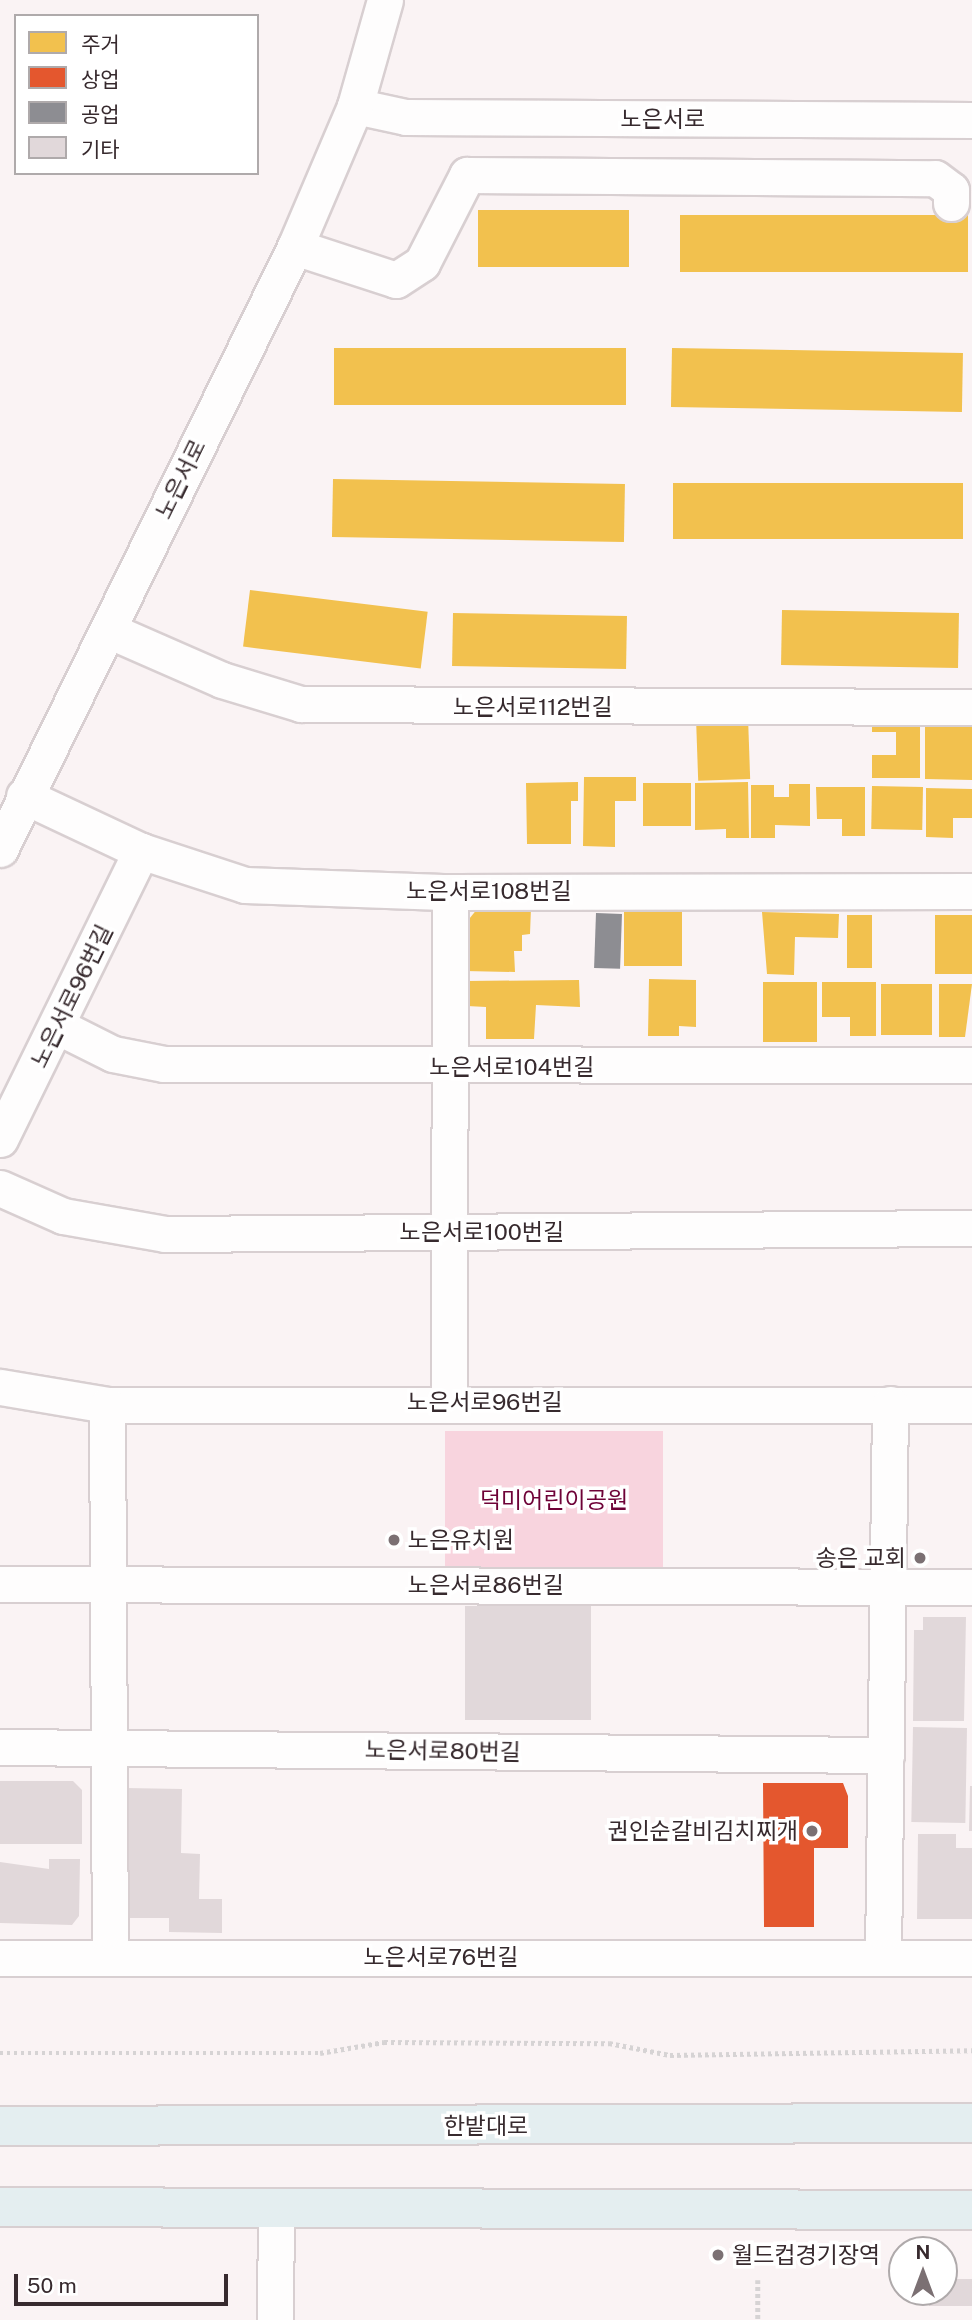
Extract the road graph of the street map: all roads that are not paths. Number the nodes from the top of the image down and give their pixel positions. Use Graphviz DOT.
graph roads {
  1 [pos="385,0"];
  2 [pos="355,106"];
  3 [pos="972,120"];
  4 [pos="951,203"];
  5 [pos="295,247"];
  6 [pos="108,630"];
  7 [pos="972,707"];
  8 [pos="24,796"];
  9 [pos="0,849"];
  10 [pos="141,851"];
  11 [pos="972,891"];
  12 [pos="450,892"];
  13 [pos="59,1027"];
  14 [pos="972,1065"];
  15 [pos="450,1067"];
  16 [pos="0,1139"];
  17 [pos="0,1188"];
  18 [pos="972,1228"];
  19 [pos="450,1232"];
  20 [pos="0,1387"];
  21 [pos="449,1402"];
  22 [pos="890,1404"];
  23 [pos="107,1405"];
  24 [pos="972,1405"];
  25 [pos="0,1584"];
  26 [pos="111,1584"];
  27 [pos="887,1586"];
  28 [pos="972,1587"];
  29 [pos="0,1747"];
  30 [pos="109,1747"];
  31 [pos="886,1755"];
  32 [pos="883,1956"];
  33 [pos="0,1958"];
  34 [pos="110,1958"];
  35 [pos="972,1958"];
  36 [pos="969,2123"];
  37 [pos="0,2126"];
  38 [pos="0,2207"];
  39 [pos="972,2210"];
  40 [pos="276,2211"];
  41 [pos="275,2320"];
  1 -- 2 [label="street, 노은서로"];
  2 -- 3 [label="street, 노은서로"];
  2 -- 5 [label="street, 노은서로"];
  4 -- 5 [label="street"];
  5 -- 6 [label="street, 노은서로"];
  6 -- 7 [label="street, 노은서로112번길"];
  6 -- 8 [label="street, 노은서로"];
  8 -- 9 [label="street, 노은서로"];
  8 -- 10 [label="street, 노은서로108번길"];
  10 -- 12 [label="street, 노은서로108번길"];
  10 -- 13 [label="street, 노은서로96번길"];
  11 -- 12 [label="street, 노은서로108번길"];
  12 -- 15 [label="street"];
  13 -- 15 [label="street, 노은서로104번길"];
  13 -- 16 [label="street, 노은서로96번길"];
  14 -- 15 [label="street, 노은서로104번길"];
  15 -- 19 [label="street"];
  17 -- 19 [label="street, 노은서로100번길"];
  18 -- 19 [label="street, 노은서로100번길"];
  19 -- 21 [label="street"];
  20 -- 23 [label="street, 노은서로96번길"];
  21 -- 22 [label="street, 노은서로96번길"];
  21 -- 23 [label="street, 노은서로96번길"];
  22 -- 24 [label="street, 노은서로96번길"];
  22 -- 27 [label="street"];
  23 -- 26 [label="street"];
  25 -- 26 [label="street, 노은서로86번길"];
  26 -- 27 [label="street, 노은서로86번길"];
  26 -- 30 [label="street"];
  27 -- 28 [label="street, 노은서로86번길"];
  27 -- 31 [label="street"];
  29 -- 30 [label="street, 노은서로80번길"];
  30 -- 31 [label="street, 노은서로80번길"];
  30 -- 34 [label="street"];
  31 -- 32 [label="street"];
  32 -- 34 [label="street, 노은서로76번길"];
  32 -- 35 [label="street, 노은서로76번길"];
  33 -- 34 [label="street, 노은서로76번길"];
  36 -- 37 [label="main road, 한밭대로"];
  38 -- 40 [label="main road"];
  39 -- 40 [label="main road"];
  40 -- 41 [label="street"];
}
